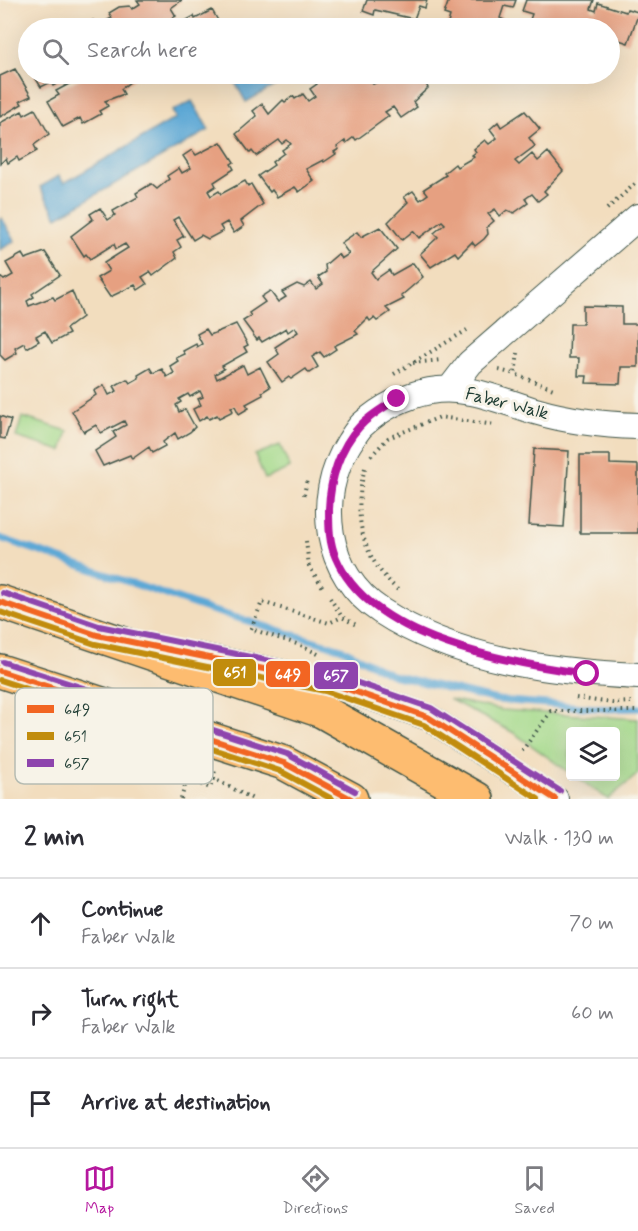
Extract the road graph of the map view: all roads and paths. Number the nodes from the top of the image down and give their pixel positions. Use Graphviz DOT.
graph roads {
  1 [pos="638,217"];
  2 [pos="520,349"];
  3 [pos="450,389"];
  4 [pos="565,395"];
  5 [pos="496,425"];
  6 [pos="638,426"];
  7 [pos="406,598"];
  8 [pos="0,602"];
  9 [pos="342,617"];
  10 [pos="251,629"];
  11 [pos="98,635"];
  12 [pos="0,670"];
  13 [pos="638,675"];
  14 [pos="55,688"];
  15 [pos="638,711"];
  16 [pos="213,740"];
  17 [pos="518,756"];
  18 [pos="272,759"];
  19 [pos="213,781"];
  20 [pos="186,784"];
  21 [pos="200,784"];
  22 [pos="212,784"];
  23 [pos="181,799"];
  24 [pos="253,799"];
  25 [pos="324,799"];
  26 [pos="351,799"];
  27 [pos="477,799"];
  28 [pos="555,799"];
  1 -- 3 [label="street"];
  2 -- 4 [label="path"];
  3 -- 6 [label="street, Faber Walk"];
  3 -- 13 [label="street, Faber Walk"];
  5 -- 7 [label="path"];
  8 -- 11 [label="highway"];
  9 -- 10 [label="path"];
  11 -- 27 [label="highway"];
  11 -- 28 [label="street"];
  12 -- 14 [label="highway"];
  15 -- 17 [label="path"];
  16 -- 18 [label="highway"];
  18 -- 25 [label="street"];
  18 -- 26 [label="highway"];
  19 -- 24 [label="path"];
  20 -- 23 [label="path"];
  21 -- 22 [label="path"];
}
